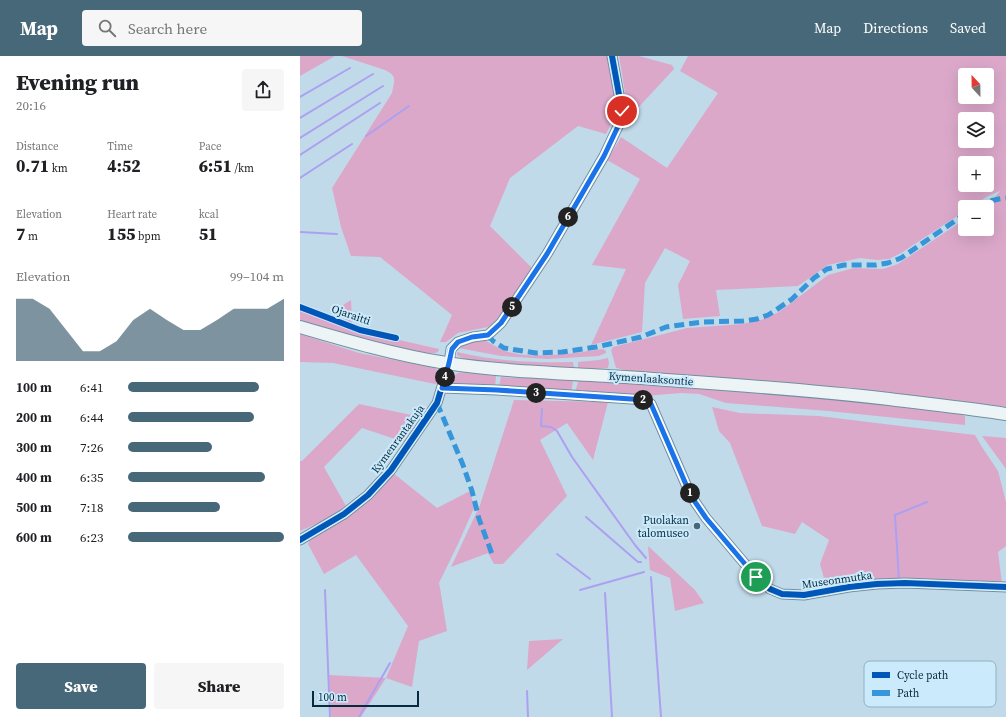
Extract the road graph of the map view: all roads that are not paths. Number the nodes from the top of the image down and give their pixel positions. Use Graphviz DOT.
graph roads {
  1 [pos="612,56"];
  2 [pos="300,327"];
  3 [pos="449,363"];
  4 [pos="442,388"];
  5 [pos="1006,414"];
  6 [pos="302,540"];
  7 [pos="1006,587"];
  1 -- 3 [label="street, Kymenrantakuja"];
  2 -- 3 [label="main road, Kymenlaaksontie"];
  3 -- 4 [label="street, Kymenrantakuja"];
  3 -- 5 [label="main road, Kymenlaaksontie"];
  4 -- 6 [label="street, Kymenrantakuja"];
  4 -- 7 [label="street, Museonmutka"];
}
